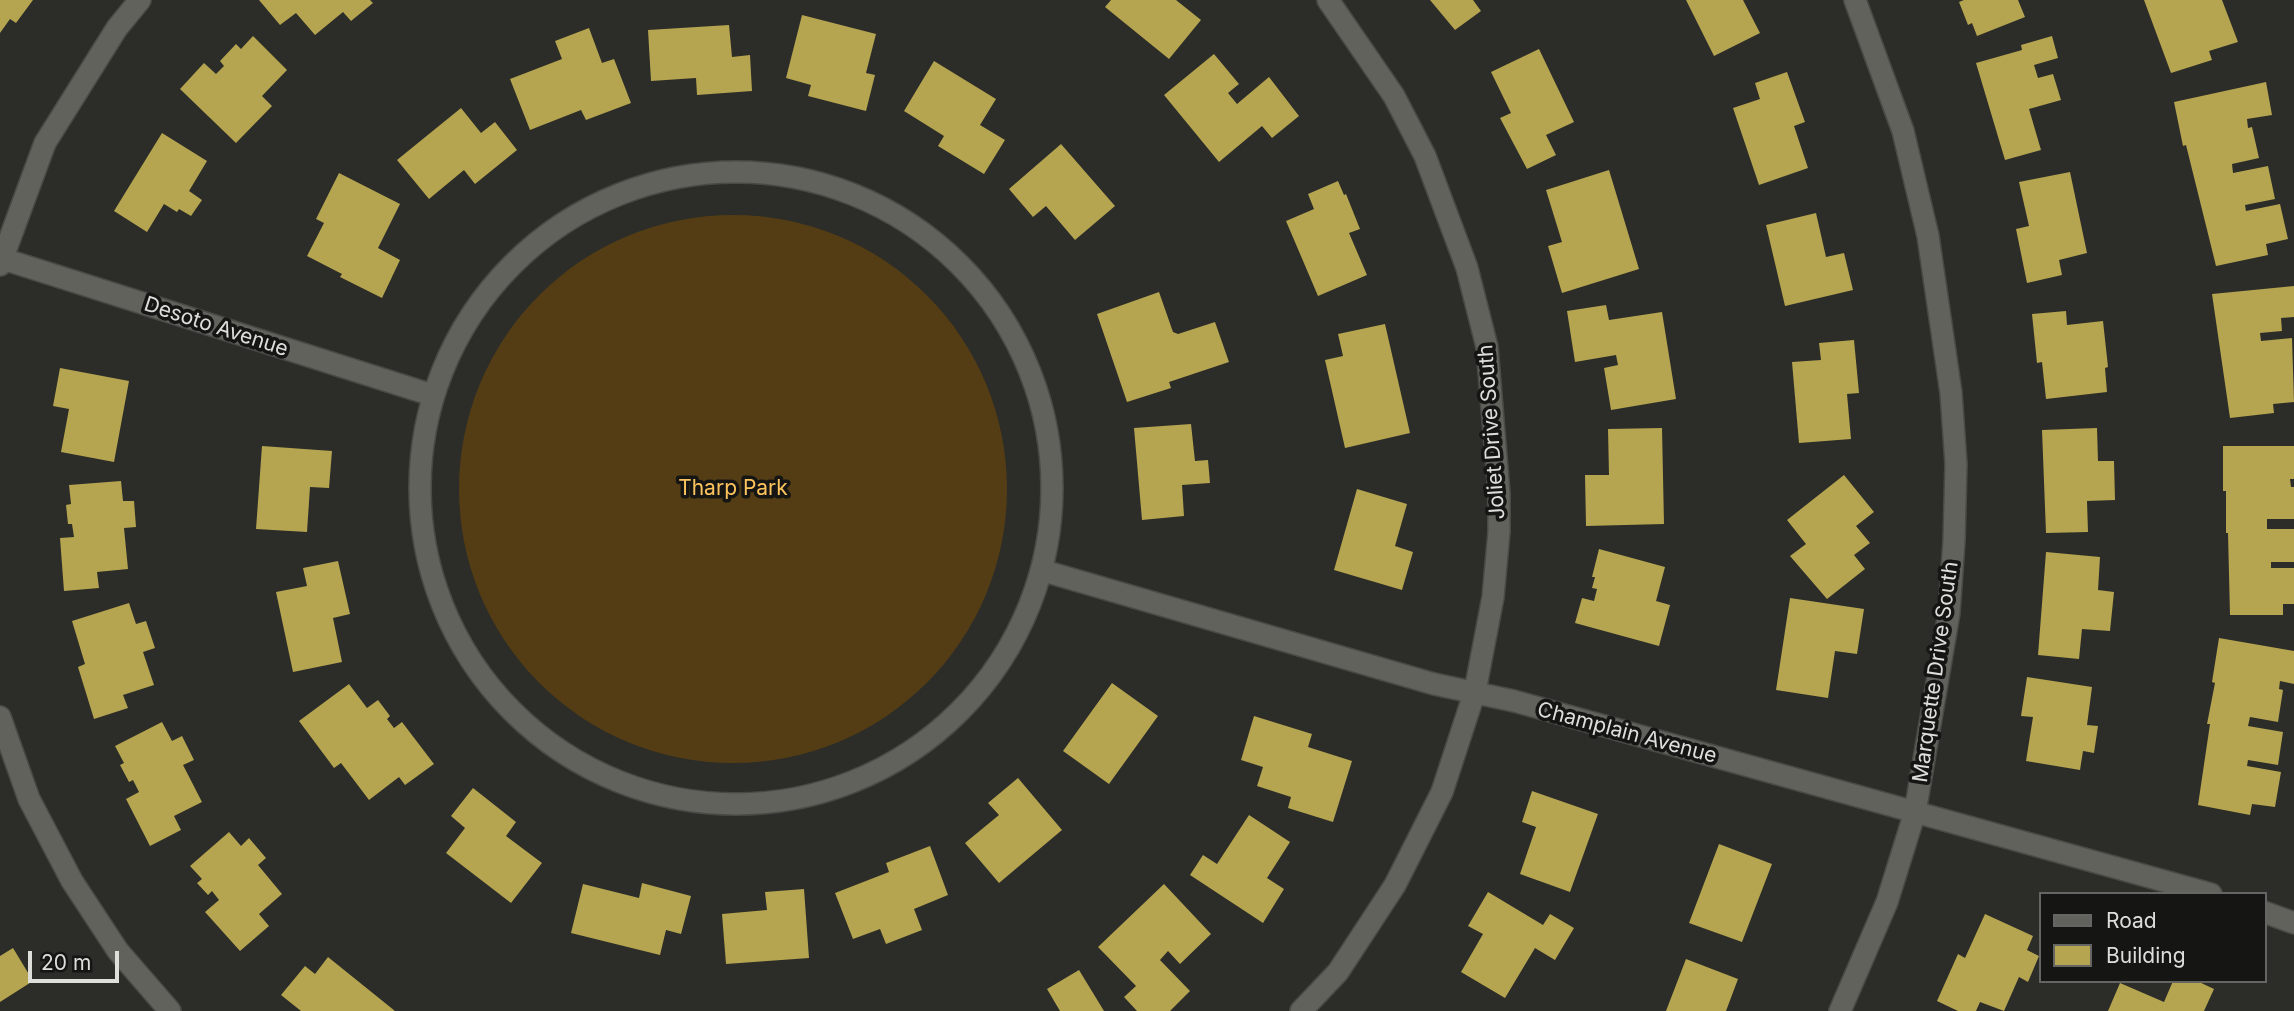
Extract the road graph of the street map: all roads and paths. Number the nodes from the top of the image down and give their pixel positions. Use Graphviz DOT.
graph roads {
  1 [pos="140,0"];
  2 [pos="1328,0"];
  3 [pos="1855,0"];
  4 [pos="1,261"];
  5 [pos="432,395"];
  6 [pos="1044,571"];
  7 [pos="1475,691"];
  8 [pos="0,717"];
  9 [pos="1915,812"];
  10 [pos="2204,892"];
  11 [pos="2266,913"];
  12 [pos="2294,923"];
  13 [pos="170,1011"];
  14 [pos="1301,1011"];
  15 [pos="1840,1011"];
  1 -- 4 [label="street"];
  2 -- 7 [label="street, Joliet Drive South"];
  3 -- 9 [label="street, Marquette Drive South"];
  4 -- 5 [label="street, Desoto Avenue"];
  5 -- 6 [label="street"];
  5 -- 6 [label="street"];
  6 -- 7 [label="street, Champlain Avenue"];
  7 -- 9 [label="street, Champlain Avenue"];
  7 -- 14 [label="street, Joliet Drive South"];
  8 -- 13 [label="street"];
  9 -- 10 [label="street, Champlain Avenue"];
  9 -- 15 [label="street, Marquette Drive South"];
  11 -- 12 [label="street"];
}
